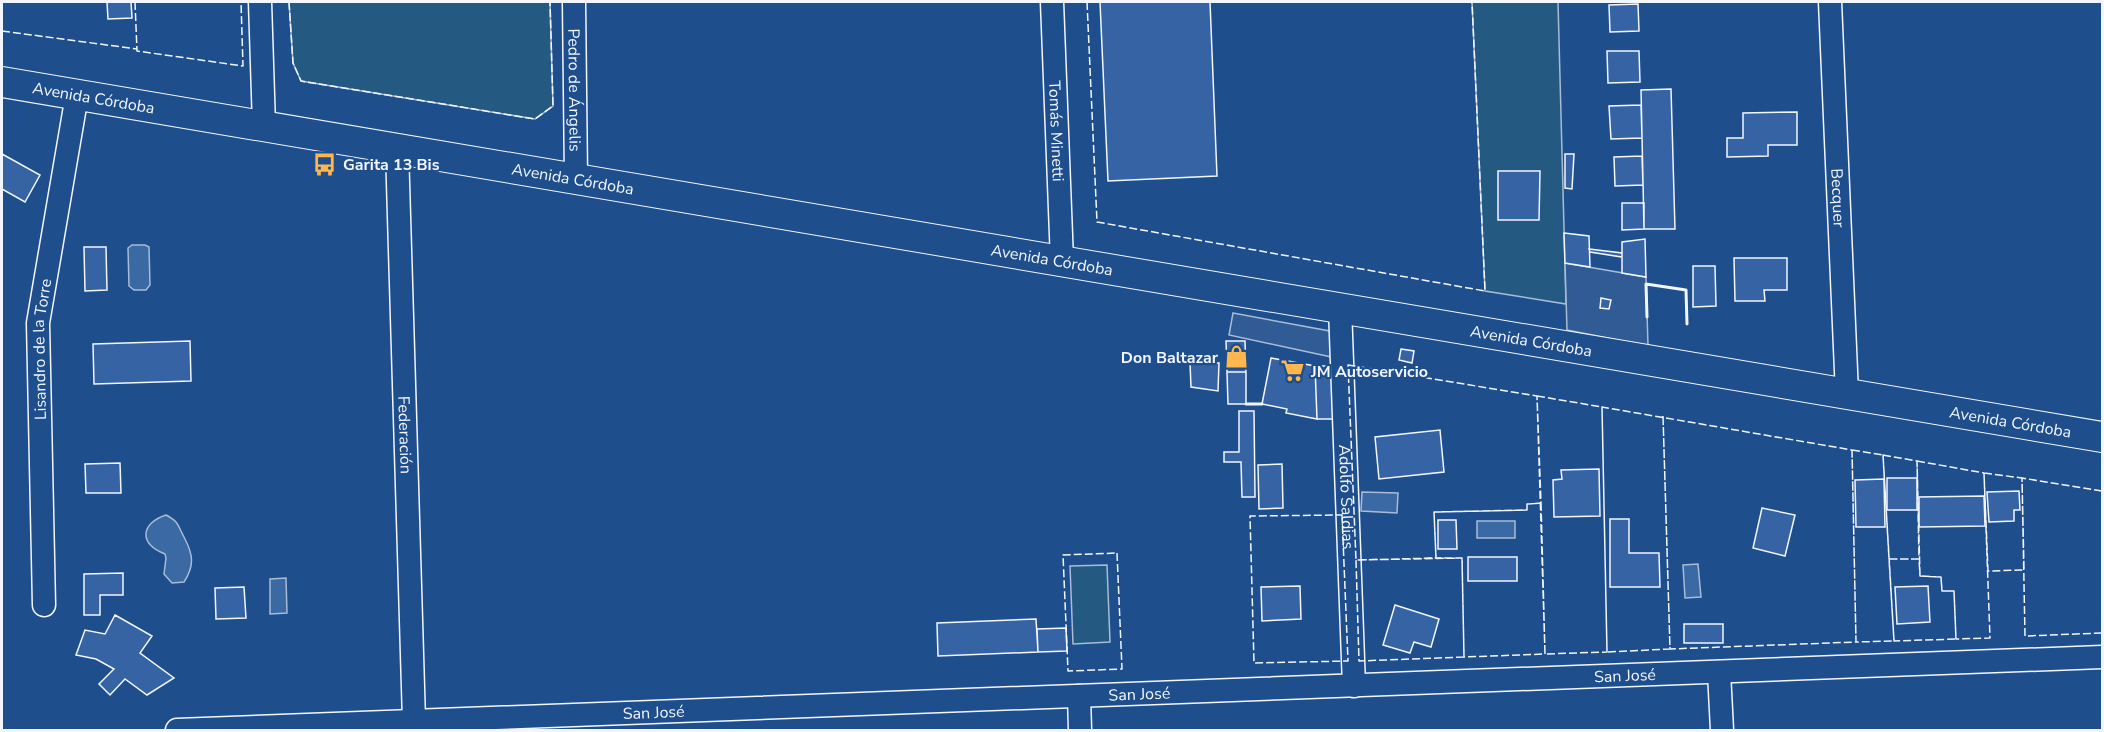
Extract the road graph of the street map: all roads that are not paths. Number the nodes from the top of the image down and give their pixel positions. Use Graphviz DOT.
graph roads {
  1 [pos="260,2"];
  2 [pos="574,2"];
  3 [pos="1052,2"];
  4 [pos="1830,2"];
  5 [pos="2,82"];
  6 [pos="78,95"];
  7 [pos="264,126"];
  8 [pos="397,149"];
  9 [pos="576,179"];
  10 [pos="1062,261"];
  11 [pos="1340,308"];
  12 [pos="1847,394"];
  13 [pos="2103,437"];
  14 [pos="44,605"];
  15 [pos="2103,657"];
  16 [pos="1719,672"];
  17 [pos="1354,686"];
  18 [pos="1079,696"];
  19 [pos="414,721"];
  20 [pos="597,722"];
  21 [pos="177,730"];
  22 [pos="1080,730"];
  23 [pos="1722,730"];
  1 -- 7 [label="street"];
  2 -- 9 [label="street, Pedro de Ángelis"];
  3 -- 10 [label="street, Tomás Minetti"];
  4 -- 12 [label="street, Becquer"];
  5 -- 6 [label="main road, Avenida Córdoba"];
  6 -- 7 [label="main road, Avenida Córdoba"];
  6 -- 14 [label="street, Lisandro de la Torre"];
  7 -- 8 [label="main road, Avenida Córdoba"];
  8 -- 9 [label="main road, Avenida Córdoba"];
  8 -- 19 [label="street, Federación"];
  9 -- 10 [label="main road, Avenida Córdoba"];
  10 -- 11 [label="main road, Avenida Córdoba"];
  11 -- 12 [label="main road, Avenida Córdoba"];
  11 -- 17 [label="street, Adolfo Saldias"];
  12 -- 13 [label="main road, Avenida Córdoba"];
  15 -- 16 [label="street, San José"];
  16 -- 17 [label="street, San José"];
  16 -- 23 [label="street"];
  17 -- 18 [label="street, San José"];
  18 -- 20 [label="street, San José"];
  18 -- 22 [label="street"];
  19 -- 20 [label="street, San José"];
  19 -- 21 [label="street, San José"];
}
